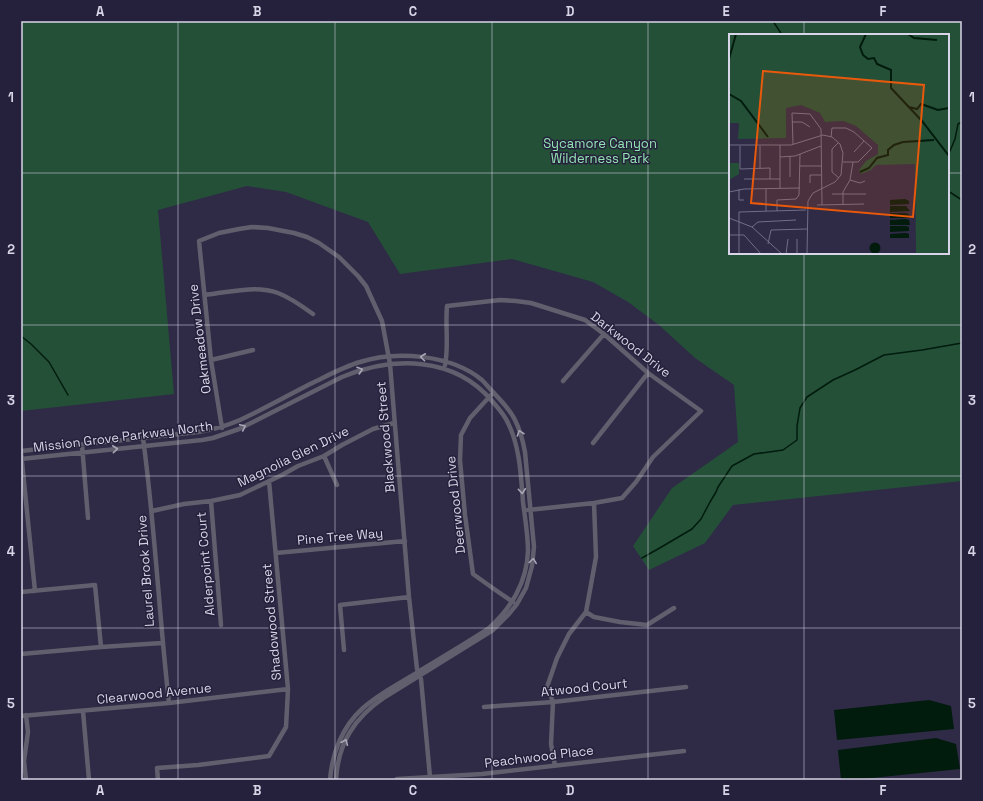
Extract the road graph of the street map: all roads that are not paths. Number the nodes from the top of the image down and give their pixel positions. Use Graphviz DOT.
graph roads {
  1 [pos="200,241"];
  2 [pos="205,295"];
  3 [pos="313,314"];
  4 [pos="604,334"];
  5 [pos="253,350"];
  6 [pos="389,356"];
  7 [pos="211,360"];
  8 [pos="446,362"];
  9 [pos="390,364"];
  10 [pos="444,369"];
  11 [pos="648,372"];
  12 [pos="563,381"];
  13 [pos="493,392"];
  14 [pos="489,396"];
  15 [pos="394,423"];
  16 [pos="222,427"];
  17 [pos="225,433"];
  18 [pos="144,438"];
  19 [pos="593,443"];
  20 [pos="82,445"];
  21 [pos="144,446"];
  22 [pos="21,452"];
  23 [pos="83,452"];
  24 [pos="324,456"];
  25 [pos="22,459"];
  26 [pos="269,481"];
  27 [pos="336,485"];
  28 [pos="211,501"];
  29 [pos="594,503"];
  30 [pos="524,510"];
  31 [pos="530,510"];
  32 [pos="152,511"];
  33 [pos="88,518"];
  34 [pos="405,542"];
  35 [pos="276,553"];
  36 [pos="35,591"];
  37 [pos="21,592"];
  38 [pos="409,597"];
  39 [pos="515,602"];
  40 [pos="674,608"];
  41 [pos="586,612"];
  42 [pos="221,625"];
  43 [pos="162,643"];
  44 [pos="101,647"];
  45 [pos="344,650"];
  46 [pos="21,654"];
  47 [pos="419,674"];
  48 [pos="686,687"];
  49 [pos="288,689"];
  50 [pos="553,702"];
  51 [pos="169,703"];
  52 [pos="484,707"];
  53 [pos="83,711"];
  54 [pos="24,715"];
  55 [pos="684,751"];
  56 [pos="555,765"];
  57 [pos="430,776"];
  58 [pos="397,779"];
  59 [pos="26,780"];
  60 [pos="89,780"];
  61 [pos="158,780"];
  62 [pos="330,780"];
  63 [pos="336,780"];
  1 -- 2 [label="street, Oakmeadow Drive"];
  1 -- 6 [label="street, Blackwood Street"];
  2 -- 3 [label="street"];
  2 -- 7 [label="street, Oakmeadow Drive"];
  4 -- 8 [label="street, Darkwood Drive"];
  4 -- 11 [label="street, Darkwood Drive"];
  4 -- 12 [label="street"];
  5 -- 7 [label="street"];
  8 -- 6 [label="street, Mission Grove Parkway North, one-way"];
  6 -- 9 [label="street, Blackwood Street"];
  6 -- 16 [label="street, Mission Grove Parkway North"];
  7 -- 16 [label="street, Oakmeadow Drive"];
  8 -- 10 [label="street"];
  8 -- 13 [label="street, Mission Grove Parkway North"];
  9 -- 10 [label="street, Mission Grove Parkway North"];
  9 -- 15 [label="street, Blackwood Street"];
  17 -- 9 [label="street, Mission Grove Parkway North, one-way"];
  10 -- 14 [label="street, Mission Grove Parkway North"];
  11 -- 19 [label="street"];
  11 -- 29 [label="street, Darkwood Drive"];
  13 -- 14 [label="street, Deerwood Drive"];
  31 -- 13 [label="street, Mission Grove Parkway North, one-way"];
  14 -- 30 [label="street, Mission Grove Parkway North, one-way"];
  14 -- 39 [label="street, Deerwood Drive"];
  15 -- 24 [label="street, Magnolia Glen Drive"];
  15 -- 34 [label="street, Blackwood Street"];
  16 -- 17 [label="street, Oakmeadow Drive"];
  16 -- 18 [label="street, Mission Grove Parkway North"];
  17 -- 21 [label="street, Mission Grove Parkway North"];
  18 -- 20 [label="street, Mission Grove Parkway North"];
  18 -- 21 [label="street, Laurel Brook Drive"];
  20 -- 22 [label="street, Mission Grove Parkway North"];
  20 -- 23 [label="street"];
  23 -- 21 [label="street, Mission Grove Parkway North, one-way"];
  21 -- 32 [label="street, Laurel Brook Drive"];
  22 -- 25 [label="street"];
  23 -- 25 [label="street, Mission Grove Parkway North"];
  23 -- 33 [label="street"];
  24 -- 26 [label="street, Magnolia Glen Drive"];
  24 -- 27 [label="street"];
  25 -- 36 [label="street"];
  26 -- 28 [label="street, Magnolia Glen Drive"];
  26 -- 35 [label="street, Shadowood Street"];
  28 -- 32 [label="street, Magnolia Glen Drive"];
  28 -- 42 [label="street, Alderpoint Court"];
  29 -- 31 [label="street"];
  29 -- 41 [label="street"];
  30 -- 31 [label="street"];
  30 -- 39 [label="street, Mission Grove Parkway North"];
  39 -- 31 [label="street, Mission Grove Parkway North, one-way"];
  32 -- 43 [label="street, Laurel Brook Drive"];
  34 -- 35 [label="street, Pine Tree Way"];
  34 -- 38 [label="street, Blackwood Street"];
  35 -- 49 [label="street, Shadowood Street"];
  36 -- 37 [label="street"];
  36 -- 44 [label="street"];
  38 -- 45 [label="street"];
  38 -- 47 [label="street, Blackwood Street"];
  39 -- 47 [label="street, Mission Grove Parkway North"];
  40 -- 41 [label="street"];
  41 -- 50 [label="street"];
  43 -- 44 [label="street"];
  43 -- 51 [label="street, Laurel Brook Drive"];
  44 -- 46 [label="street"];
  47 -- 57 [label="street, Blackwood Street"];
  47 -- 62 [label="street, Mission Grove Parkway North"];
  63 -- 47 [label="street, Mission Grove Parkway North, one-way"];
  48 -- 50 [label="street, Atwood Court"];
  49 -- 51 [label="street, Clearwood Avenue"];
  49 -- 61 [label="street, Shadowood Street"];
  50 -- 52 [label="street, Atwood Court"];
  50 -- 56 [label="street"];
  51 -- 53 [label="street, Clearwood Avenue"];
  53 -- 54 [label="street, Clearwood Avenue"];
  53 -- 60 [label="street"];
  54 -- 59 [label="street"];
  55 -- 56 [label="street, Peachwood Place"];
  56 -- 57 [label="street, Peachwood Place"];
  57 -- 58 [label="street, Peachwood Place"];
}
